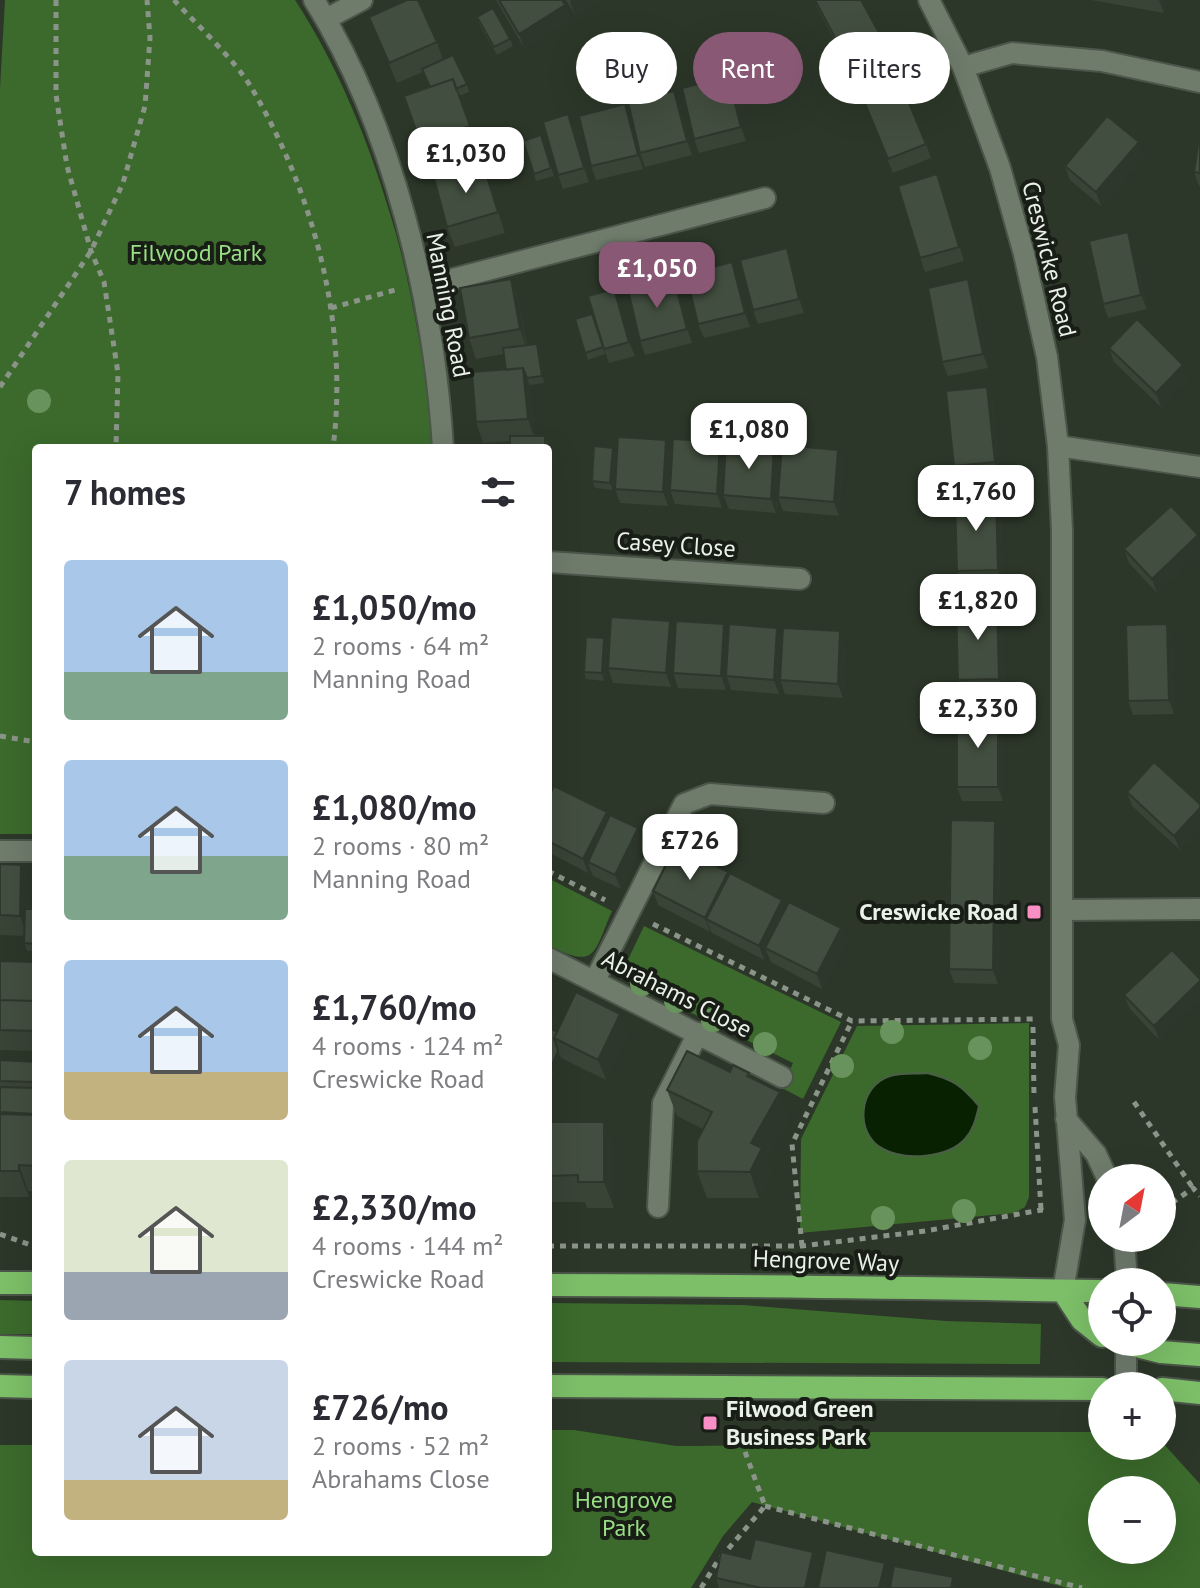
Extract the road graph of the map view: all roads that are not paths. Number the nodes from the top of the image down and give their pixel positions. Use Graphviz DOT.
graph roads {
  1 [pos="314,0"];
  2 [pos="362,0"];
  3 [pos="929,0"];
  4 [pos="326,19"];
  5 [pos="963,67"];
  6 [pos="1200,82"];
  7 [pos="765,198"];
  8 [pos="422,287"];
  9 [pos="443,444"];
  10 [pos="1058,446"];
  11 [pos="1200,467"];
  12 [pos="552,562"];
  13 [pos="800,579"];
  14 [pos="824,803"];
  15 [pos="0,851"];
  16 [pos="32,851"];
  17 [pos="1200,909"];
  18 [pos="1063,910"];
  19 [pos="552,960"];
  20 [pos="595,980"];
  21 [pos="698,1033"];
  22 [pos="782,1077"];
  23 [pos="1066,1119"];
  24 [pos="1101,1164"];
  25 [pos="658,1207"];
  26 [pos="0,1283"];
  27 [pos="32,1283"];
  28 [pos="552,1285"];
  29 [pos="1063,1291"];
  30 [pos="1088,1291"];
  31 [pos="1176,1295"];
  32 [pos="1200,1297"];
  33 [pos="1088,1325"];
  34 [pos="0,1347"];
  35 [pos="32,1348"];
  36 [pos="1176,1353"];
  37 [pos="1200,1355"];
  38 [pos="0,1386"];
  39 [pos="552,1386"];
  40 [pos="32,1387"];
  41 [pos="1088,1389"];
  42 [pos="1176,1390"];
  43 [pos="1200,1393"];
  1 -- 4 [label="street, Manning Road"];
  2 -- 4 [label="street"];
  3 -- 5 [label="street, Creswicke Road"];
  4 -- 8 [label="street, Manning Road"];
  5 -- 6 [label="street"];
  5 -- 10 [label="street, Creswicke Road"];
  7 -- 8 [label="street"];
  8 -- 9 [label="street, Manning Road"];
  10 -- 11 [label="street"];
  10 -- 18 [label="street, Creswicke Road"];
  12 -- 13 [label="street, Casey Close"];
  14 -- 20 [label="street"];
  15 -- 16 [label="street"];
  17 -- 18 [label="street"];
  18 -- 23 [label="street, Creswicke Road"];
  19 -- 20 [label="street, Abrahams Close"];
  20 -- 21 [label="street, Abrahams Close"];
  21 -- 22 [label="street, Abrahams Close"];
  21 -- 25 [label="street"];
  23 -- 24 [label="street"];
  23 -- 29 [label="street, Creswicke Road"];
  26 -- 27 [label="highway"];
  28 -- 29 [label="highway, Hengrove Way"];
  29 -- 30 [label="highway, Hengrove Way"];
  29 -- 33 [label="highway"];
  31 -- 32 [label="highway"];
  34 -- 35 [label="highway"];
  36 -- 37 [label="highway"];
  38 -- 40 [label="highway"];
  39 -- 41 [label="highway"];
  42 -- 43 [label="highway"];
}
